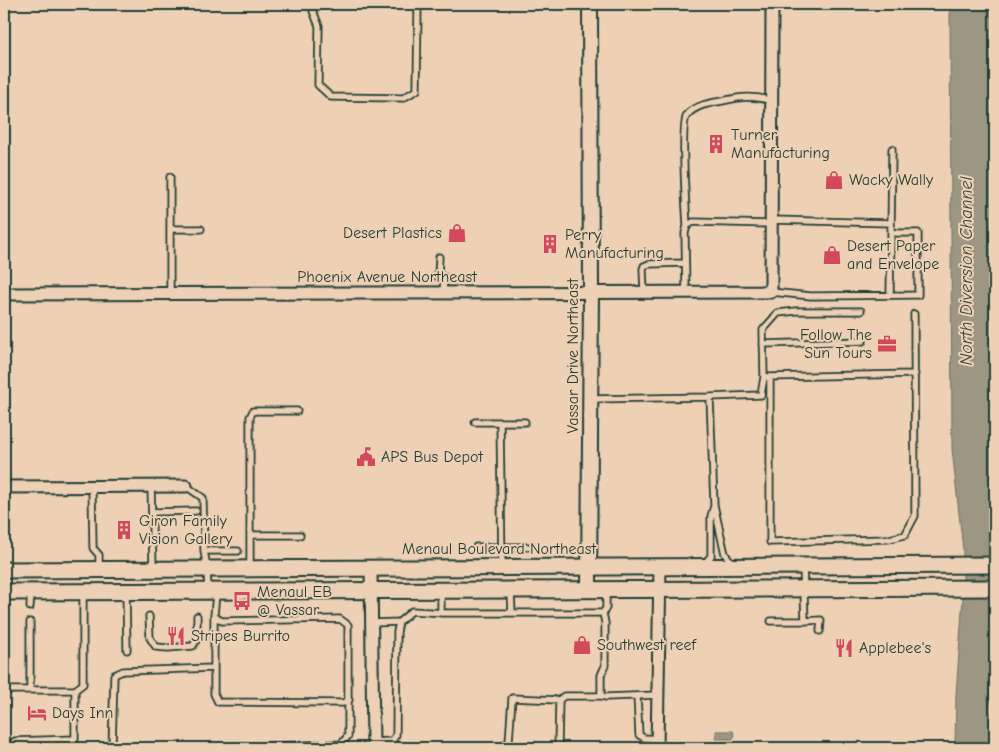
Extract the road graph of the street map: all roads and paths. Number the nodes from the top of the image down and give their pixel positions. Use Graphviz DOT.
graph roads {
  1 [pos="313,4"];
  2 [pos="418,4"];
  3 [pos="590,4"];
  4 [pos="772,4"];
  5 [pos="772,101"];
  6 [pos="892,149"];
  7 [pos="170,177"];
  8 [pos="772,222"];
  9 [pos="891,223"];
  10 [pos="687,226"];
  11 [pos="171,229"];
  12 [pos="201,229"];
  13 [pos="891,233"];
  14 [pos="439,256"];
  15 [pos="686,263"];
  16 [pos="591,292"];
  17 [pos="644,292"];
  18 [pos="686,292"];
  19 [pos="771,292"];
  20 [pos="443,293"];
  21 [pos="4,294"];
  22 [pos="170,294"];
  23 [pos="890,295"];
  24 [pos="862,311"];
  25 [pos="914,314"];
  26 [pos="863,341"];
  27 [pos="763,344"];
  28 [pos="915,374"];
  29 [pos="767,376"];
  30 [pos="710,397"];
  31 [pos="590,399"];
  32 [pos="297,410"];
  33 [pos="476,422"];
  34 [pos="500,422"];
  35 [pos="525,422"];
  36 [pos="151,486"];
  37 [pos="186,486"];
  38 [pos="4,487"];
  39 [pos="92,487"];
  40 [pos="714,504"];
  41 [pos="196,511"];
  42 [pos="152,512"];
  43 [pos="250,535"];
  44 [pos="300,535"];
  45 [pos="476,547"];
  46 [pos="502,547"];
  47 [pos="528,547"];
  48 [pos="204,551"];
  49 [pos="238,551"];
  50 [pos="995,564"];
  51 [pos="502,566"];
  52 [pos="589,566"];
  53 [pos="660,566"];
  54 [pos="702,566"];
  55 [pos="734,566"];
  56 [pos="803,566"];
  57 [pos="371,567"];
  58 [pos="99,568"];
  59 [pos="153,568"];
  60 [pos="207,568"];
  61 [pos="250,568"];
  62 [pos="4,570"];
  63 [pos="805,588"];
  64 [pos="995,588"];
  65 [pos="511,589"];
  66 [pos="589,589"];
  67 [pos="606,589"];
  68 [pos="660,589"];
  69 [pos="371,590"];
  70 [pos="440,590"];
  71 [pos="212,591"];
  72 [pos="4,592"];
  73 [pos="83,592"];
  74 [pos="126,592"];
  75 [pos="441,613"];
  76 [pos="512,613"];
  77 [pos="603,613"];
  78 [pos="149,616"];
  79 [pos="197,616"];
  80 [pos="214,616"];
  81 [pos="771,621"];
  82 [pos="805,621"];
  83 [pos="30,622"];
  84 [pos="372,622"];
  85 [pos="399,622"];
  86 [pos="820,631"];
  87 [pos="127,650"];
  88 [pos="214,668"];
  89 [pos="4,690"];
  90 [pos="30,690"];
  91 [pos="75,690"];
  92 [pos="658,695"];
  93 [pos="601,696"];
  94 [pos="637,696"];
  95 [pos="349,700"];
  96 [pos="559,700"];
  97 [pos="392,741"];
  98 [pos="657,744"];
  99 [pos="373,745"];
  100 [pos="343,746"];
  101 [pos="7,748"];
  102 [pos="112,748"];
  103 [pos="201,748"];
  104 [pos="397,748"];
  105 [pos="500,748"];
  106 [pos="558,748"];
  1 -- 2 [label="lane"];
  3 -- 16 [label="street, Vassar Drive Northeast"];
  4 -- 5 [label="street"];
  5 -- 8 [label="street"];
  5 -- 10 [label="lane"];
  6 -- 9 [label="lane"];
  7 -- 11 [label="lane"];
  8 -- 9 [label="lane"];
  8 -- 10 [label="lane"];
  8 -- 19 [label="street"];
  9 -- 13 [label="lane"];
  10 -- 15 [label="lane"];
  11 -- 12 [label="lane"];
  11 -- 22 [label="lane"];
  13 -- 23 [label="lane"];
  13 -- 23 [label="lane"];
  14 -- 20 [label="lane"];
  15 -- 17 [label="lane"];
  15 -- 18 [label="lane"];
  16 -- 17 [label="street, Phoenix Avenue Northeast"];
  16 -- 20 [label="street, Phoenix Avenue Northeast"];
  16 -- 31 [label="street, Vassar Drive Northeast"];
  17 -- 18 [label="street, Phoenix Avenue Northeast"];
  18 -- 19 [label="street, Phoenix Avenue Northeast"];
  19 -- 23 [label="lane"];
  20 -- 22 [label="street, Phoenix Avenue Northeast"];
  21 -- 22 [label="street, Phoenix Avenue Northeast"];
  24 -- 27 [label="lane"];
  25 -- 28 [label="lane"];
  26 -- 27 [label="lane"];
  27 -- 29 [label="lane"];
  28 -- 29 [label="lane"];
  28 -- 29 [label="lane"];
  29 -- 30 [label="lane"];
  30 -- 31 [label="lane"];
  30 -- 40 [label="lane"];
  31 -- 52 [label="street, Vassar Drive Northeast"];
  32 -- 43 [label="lane"];
  33 -- 34 [label="lane"];
  34 -- 35 [label="lane"];
  34 -- 46 [label="lane"];
  36 -- 37 [label="street"];
  36 -- 39 [label="street"];
  36 -- 42 [label="lane"];
  37 -- 48 [label="lane"];
  38 -- 39 [label="street"];
  39 -- 58 [label="lane"];
  40 -- 54 [label="lane"];
  40 -- 55 [label="lane"];
  41 -- 42 [label="lane"];
  42 -- 59 [label="lane"];
  43 -- 44 [label="lane"];
  43 -- 61 [label="lane"];
  45 -- 46 [label="lane"];
  46 -- 47 [label="lane"];
  46 -- 51 [label="lane"];
  48 -- 49 [label="lane"];
  48 -- 60 [label="lane"];
  50 -- 56 [label="main road, Menaul Boulevard Northeast"];
  51 -- 52 [label="main road, Menaul Boulevard Northeast"];
  51 -- 57 [label="main road, Menaul Boulevard Northeast"];
  52 -- 53 [label="main road, Menaul Boulevard Northeast"];
  52 -- 66 [label="street, Vassar Drive Northeast"];
  53 -- 54 [label="main road, Menaul Boulevard Northeast"];
  53 -- 68 [label="street"];
  54 -- 55 [label="main road, Menaul Boulevard Northeast"];
  55 -- 56 [label="main road, Menaul Boulevard Northeast"];
  56 -- 63 [label="lane"];
  57 -- 61 [label="main road, Menaul Boulevard Northeast"];
  57 -- 69 [label="street"];
  58 -- 59 [label="main road, Menaul Boulevard Northeast"];
  58 -- 62 [label="main road, Menaul Boulevard Northeast"];
  59 -- 60 [label="main road, Menaul Boulevard Northeast"];
  60 -- 61 [label="main road, Menaul Boulevard Northeast"];
  60 -- 71 [label="lane"];
  63 -- 64 [label="main road"];
  63 -- 68 [label="main road"];
  63 -- 82 [label="lane"];
  65 -- 66 [label="main road"];
  65 -- 70 [label="main road"];
  65 -- 76 [label="lane"];
  66 -- 67 [label="main road"];
  67 -- 68 [label="main road"];
  67 -- 77 [label="lane"];
  68 -- 92 [label="street"];
  69 -- 70 [label="main road"];
  69 -- 71 [label="main road"];
  69 -- 84 [label="street"];
  70 -- 75 [label="lane"];
  71 -- 74 [label="main road"];
  71 -- 80 [label="lane"];
  72 -- 73 [label="main road"];
  73 -- 74 [label="main road"];
  73 -- 91 [label="lane"];
  74 -- 87 [label="lane"];
  75 -- 76 [label="lane"];
  75 -- 85 [label="lane"];
  76 -- 77 [label="lane"];
  77 -- 93 [label="lane"];
  78 -- 79 [label="lane"];
  80 -- 88 [label="lane"];
  80 -- 95 [label="lane"];
  81 -- 82 [label="lane"];
  82 -- 86 [label="lane"];
  83 -- 90 [label="lane"];
  84 -- 85 [label="lane"];
  84 -- 99 [label="street"];
  85 -- 97 [label="lane"];
  88 -- 95 [label="lane"];
  88 -- 102 [label="lane"];
  89 -- 90 [label="lane"];
  90 -- 91 [label="lane"];
  91 -- 101 [label="lane"];
  92 -- 94 [label="lane"];
  92 -- 98 [label="street"];
  93 -- 94 [label="lane"];
  93 -- 96 [label="lane"];
  94 -- 98 [label="lane"];
  95 -- 100 [label="lane"];
  96 -- 105 [label="lane"];
  96 -- 106 [label="lane"];
  97 -- 99 [label="lane"];
  97 -- 104 [label="lane"];
  100 -- 103 [label="lane"];
}
